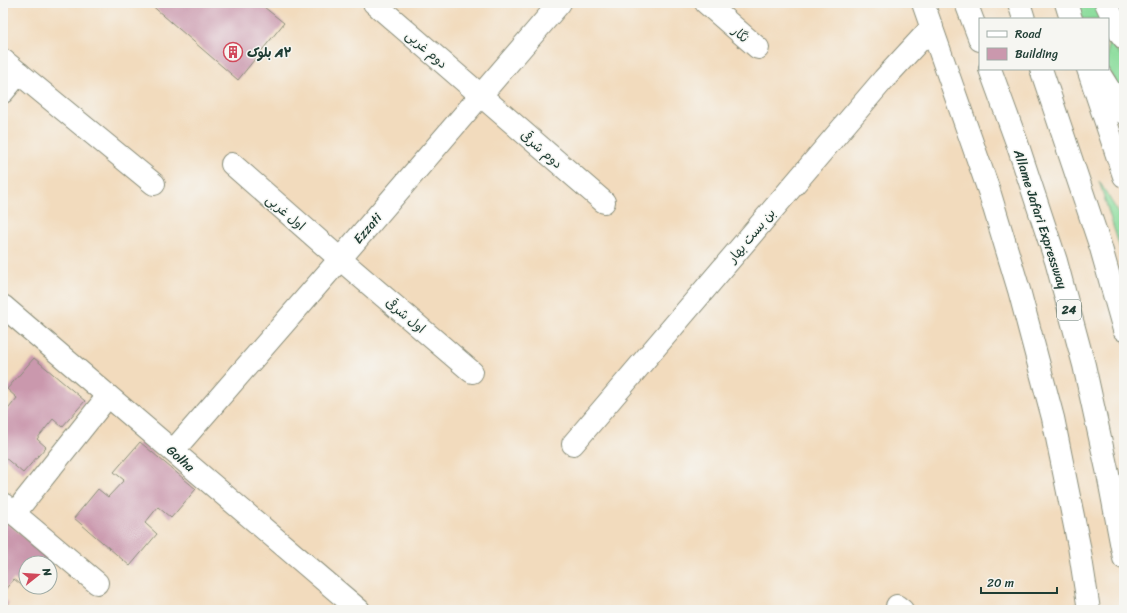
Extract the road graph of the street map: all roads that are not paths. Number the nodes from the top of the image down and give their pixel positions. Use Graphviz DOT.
graph roads {
  1 [pos="374,3"];
  2 [pos="560,3"];
  3 [pos="706,3"];
  4 [pos="923,3"];
  5 [pos="966,3"];
  6 [pos="1019,3"];
  7 [pos="1066,3"];
  8 [pos="1106,3"];
  9 [pos="1024,18"];
  10 [pos="1071,18"];
  11 [pos="932,27"];
  12 [pos="979,37"];
  13 [pos="1124,38"];
  14 [pos="758,48"];
  15 [pos="11,67"];
  16 [pos="990,70"];
  17 [pos="1041,70"];
  18 [pos="1088,70"];
  19 [pos="1098,70"];
  20 [pos="3,92"];
  21 [pos="480,95"];
  22 [pos="1124,113"];
  23 [pos="232,164"];
  24 [pos="1124,176"];
  25 [pos="154,184"];
  26 [pos="604,202"];
  27 [pos="340,259"];
  28 [pos="3,306"];
  29 [pos="1124,330"];
  30 [pos="472,372"];
  31 [pos="108,396"];
  32 [pos="573,444"];
  33 [pos="173,452"];
  34 [pos="9,509"];
  35 [pos="1124,558"];
  36 [pos="97,583"];
  37 [pos="359,610"];
  38 [pos="1090,610"];
  1 -- 21 [label="main road, دوم غربی"];
  2 -- 21 [label="main road, Ezzati"];
  3 -- 14 [label="main road, نگار"];
  4 -- 11 [label="main road"];
  5 -- 12 [label="main road"];
  6 -- 9 [label="main road"];
  7 -- 10 [label="main road"];
  8 -- 13 [label="main road"];
  11 -- 32 [label="main road, بن بست بهار"];
  11 -- 38 [label="main road"];
  15 -- 20 [label="main road"];
  15 -- 25 [label="main road"];
  16 -- 35 [label="main road, Allame Jafari Expressway / 24"];
  17 -- 29 [label="main road"];
  18 -- 24 [label="main road"];
  19 -- 22 [label="main road"];
  21 -- 26 [label="main road, دوم شرقی"];
  21 -- 27 [label="main road, Ezzati"];
  23 -- 27 [label="main road, اول غربی"];
  27 -- 30 [label="main road, اول شرقی"];
  27 -- 33 [label="main road, Ezzati"];
  28 -- 31 [label="main road, Golha"];
  31 -- 33 [label="main road, Golha"];
  31 -- 34 [label="main road"];
  33 -- 37 [label="main road, Golha"];
  34 -- 36 [label="main road"];
}
